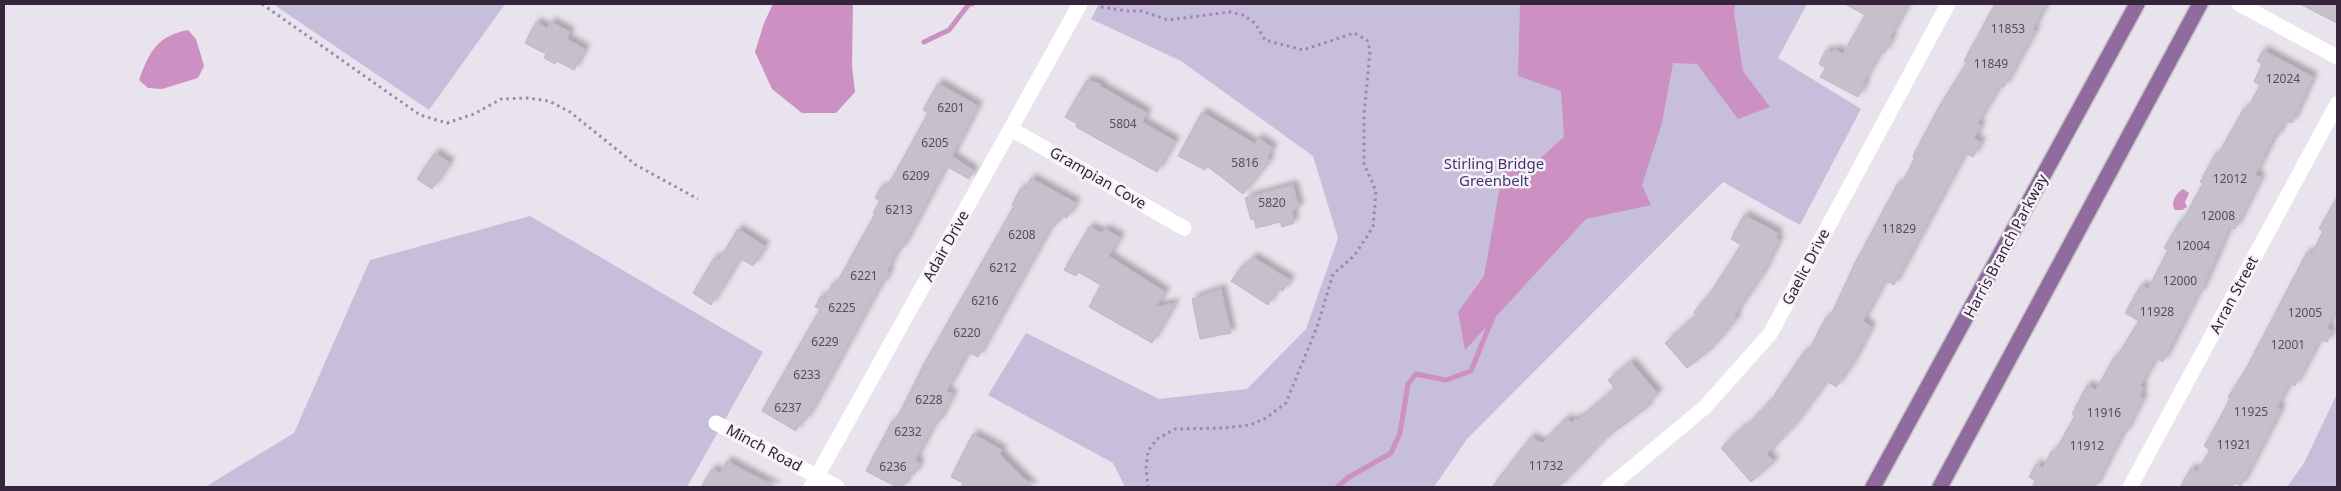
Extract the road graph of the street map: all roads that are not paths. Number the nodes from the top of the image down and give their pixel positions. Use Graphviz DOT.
graph roads {
  1 [pos="1080,4"];
  2 [pos="1948,4"];
  3 [pos="2137,4"];
  4 [pos="2200,4"];
  5 [pos="2239,4"];
  6 [pos="2337,57"];
  7 [pos="2337,104"];
  8 [pos="1011,129"];
  9 [pos="1184,228"];
  10 [pos="716,423"];
  11 [pos="814,482"];
  12 [pos="837,487"];
  13 [pos="1609,487"];
  14 [pos="1873,487"];
  15 [pos="1940,487"];
  16 [pos="2130,487"];
  1 -- 8 [label="street, Adair Drive"];
  2 -- 13 [label="street, Gaelic Drive"];
  3 -- 14 [label="main road, Harris Branch Parkway"];
  4 -- 15 [label="main road"];
  5 -- 6 [label="street"];
  7 -- 16 [label="street, Arran Street"];
  8 -- 9 [label="street, Grampian Cove"];
  8 -- 11 [label="street, Adair Drive"];
  10 -- 11 [label="street, Minch Road"];
  11 -- 12 [label="street, Minch Road"];
}
